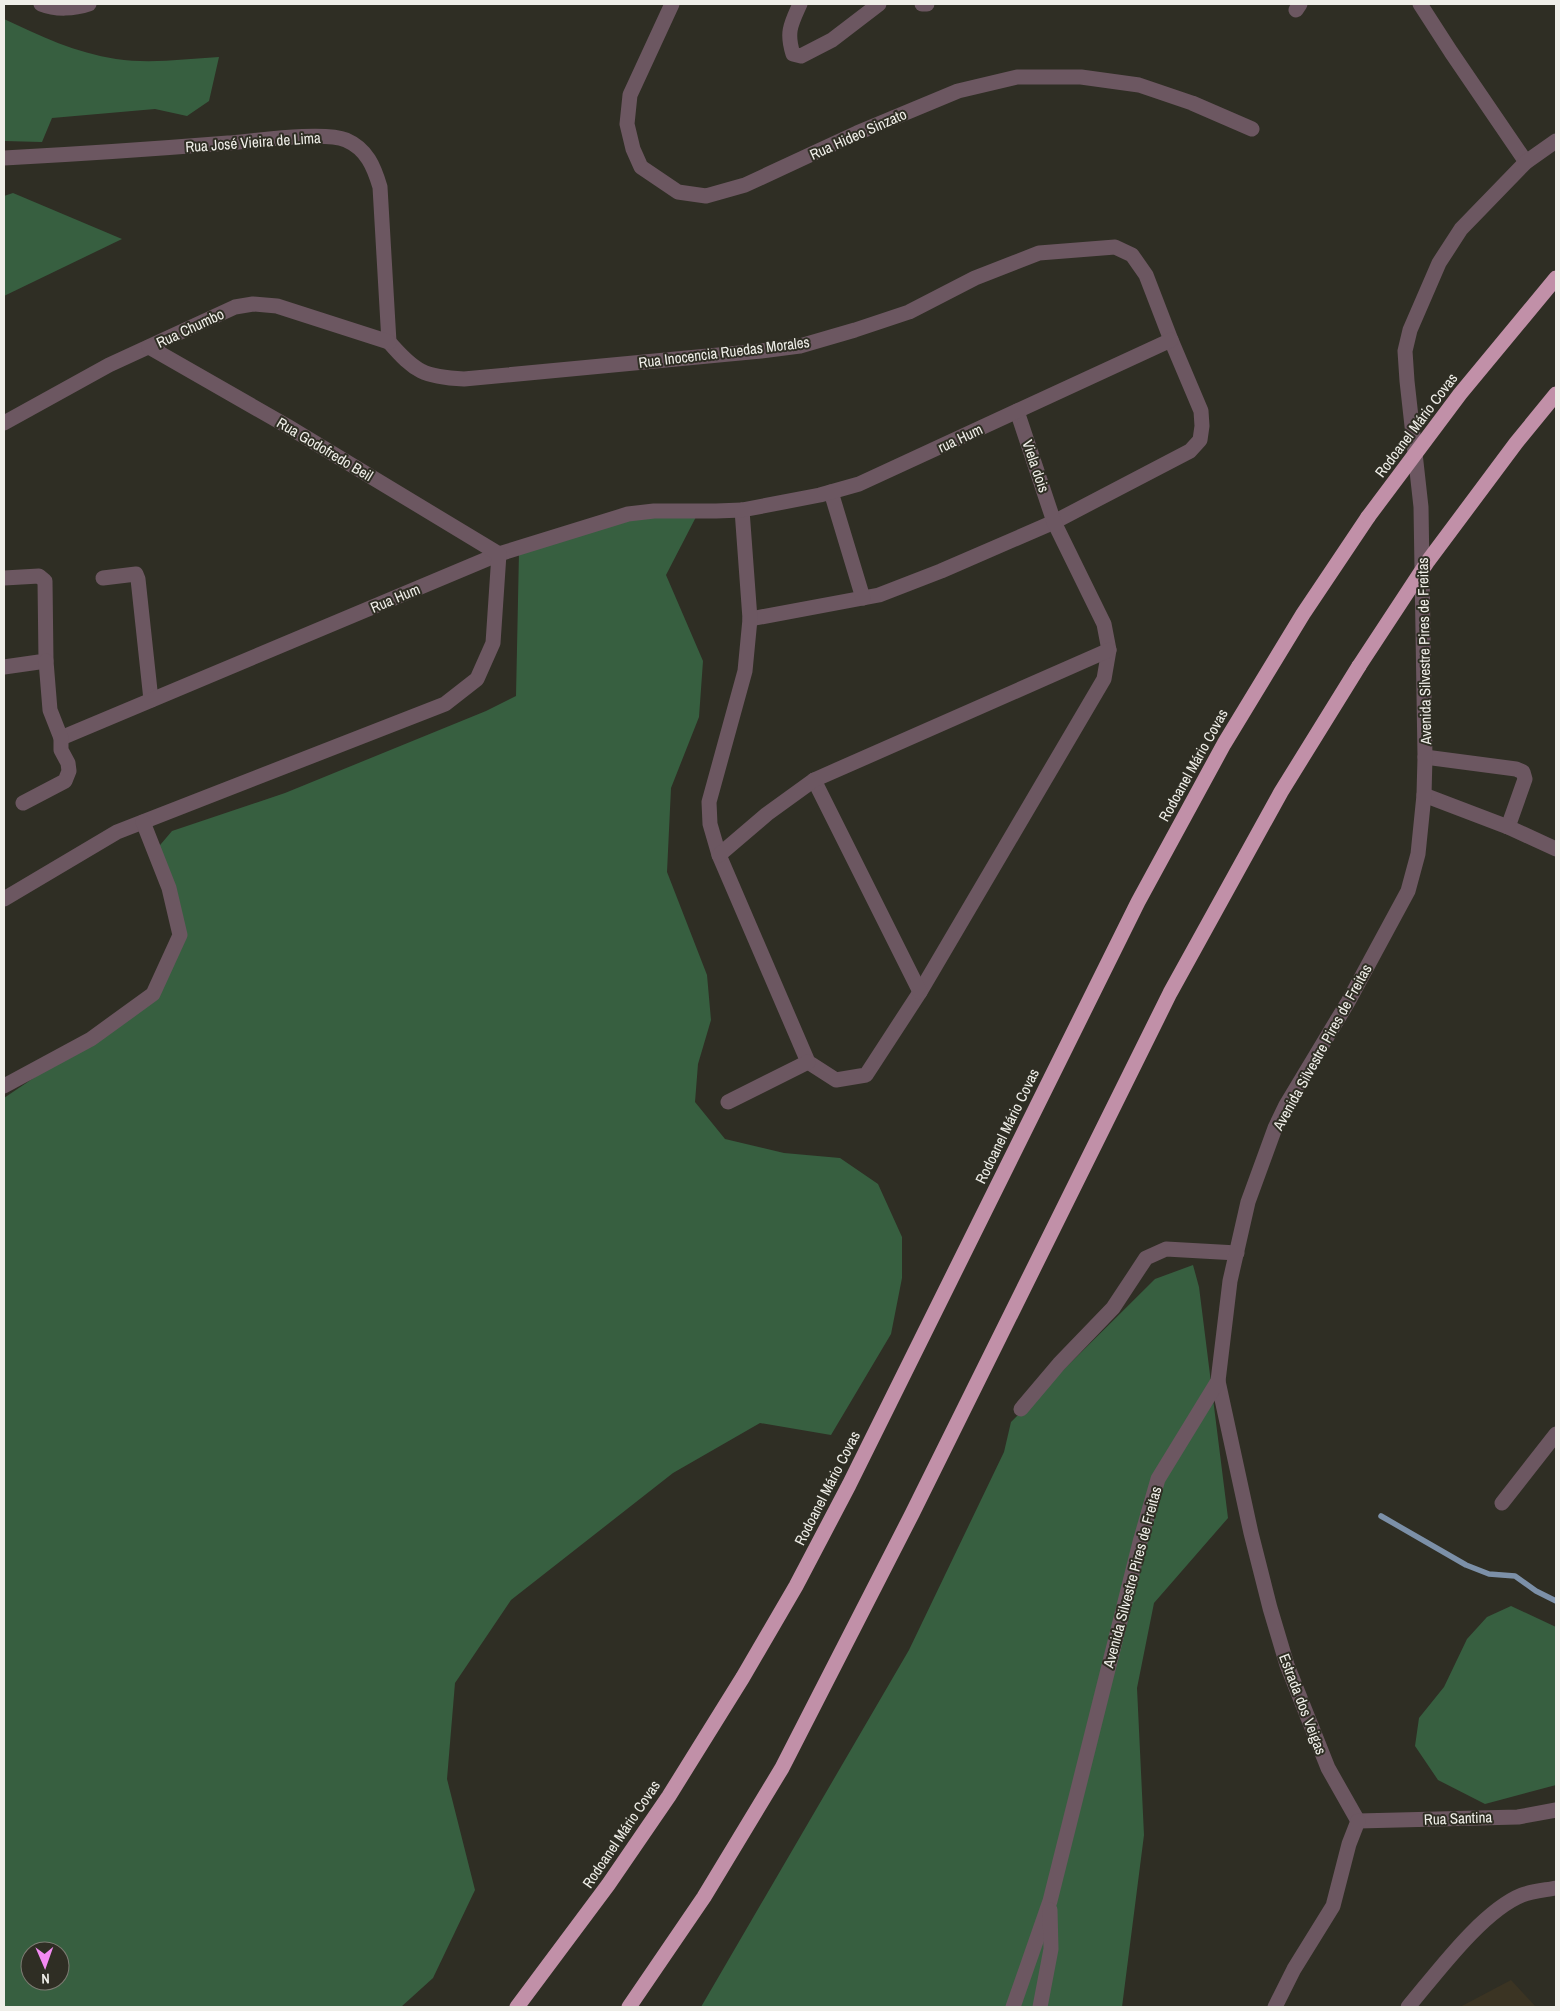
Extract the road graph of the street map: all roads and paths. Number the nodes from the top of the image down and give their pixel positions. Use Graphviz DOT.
graph roads {
  1 [pos="41,4"];
  2 [pos="89,4"];
  3 [pos="672,4"];
  4 [pos="800,4"];
  5 [pos="879,4"];
  6 [pos="922,4"];
  7 [pos="927,4"];
  8 [pos="1420,4"];
  9 [pos="1252,129"];
  10 [pos="1556,141"];
  11 [pos="4,158"];
  12 [pos="1526,162"];
  13 [pos="1556,278"];
  14 [pos="1170,340"];
  15 [pos="389,342"];
  16 [pos="149,347"];
  17 [pos="1556,394"];
  18 [pos="1017,411"];
  19 [pos="4,424"];
  20 [pos="831,492"];
  21 [pos="742,510"];
  22 [pos="1054,522"];
  23 [pos="499,554"];
  24 [pos="4,578"];
  25 [pos="103,578"];
  26 [pos="863,598"];
  27 [pos="750,619"];
  28 [pos="1108,650"];
  29 [pos="46,661"];
  30 [pos="4,667"];
  31 [pos="151,700"];
  32 [pos="61,738"];
  33 [pos="1425,757"];
  34 [pos="814,780"];
  35 [pos="1424,795"];
  36 [pos="23,803"];
  37 [pos="142,822"];
  38 [pos="1508,827"];
  39 [pos="1556,849"];
  40 [pos="719,855"];
  41 [pos="4,898"];
  42 [pos="920,992"];
  43 [pos="808,1062"];
  44 [pos="4,1086"];
  45 [pos="728,1102"];
  46 [pos="1237,1252"];
  47 [pos="1218,1381"];
  48 [pos="1021,1409"];
  49 [pos="1556,1434"];
  50 [pos="1502,1503"];
  51 [pos="1556,1810"];
  52 [pos="1358,1822"];
  53 [pos="1556,1888"];
  54 [pos="1050,1901"];
  55 [pos="517,2007"];
  56 [pos="629,2007"];
  57 [pos="1012,2007"];
  58 [pos="1040,2007"];
  59 [pos="1275,2007"];
  60 [pos="1408,2007"];
  1 -- 2 [label="street"];
  3 -- 9 [label="street, Rua Hideo Sinzato"];
  4 -- 5 [label="street"];
  6 -- 7 [label="street"];
  8 -- 12 [label="street"];
  10 -- 12 [label="street, Avenida Silvestre Pires de Freitas"];
  11 -- 15 [label="street, Rua José Vieira de Lima"];
  12 -- 33 [label="street, Avenida Silvestre Pires de Freitas"];
  13 -- 55 [label="highway, Rodoanel Mário Covas, bridge"];
  14 -- 15 [label="street, Rua Inocencia Ruedas Morales"];
  14 -- 18 [label="street, rua Hum"];
  14 -- 22 [label="street"];
  15 -- 16 [label="street, Rua Chumbo"];
  16 -- 19 [label="street, Rua Chumbo"];
  16 -- 23 [label="street, Rua Godofredo Beil"];
  17 -- 56 [label="highway, bridge"];
  18 -- 20 [label="street, rua Hum"];
  18 -- 22 [label="street, Viela dois"];
  20 -- 21 [label="street, rua Hum"];
  20 -- 26 [label="street"];
  21 -- 23 [label="street, Rua Hum"];
  21 -- 27 [label="street"];
  22 -- 26 [label="street"];
  22 -- 28 [label="street, Viela dois"];
  23 -- 31 [label="street, Rua Hum"];
  23 -- 37 [label="street"];
  24 -- 29 [label="street"];
  25 -- 31 [label="street"];
  26 -- 27 [label="street"];
  27 -- 40 [label="street"];
  28 -- 34 [label="street"];
  28 -- 42 [label="street, Viela dois"];
  29 -- 30 [label="street"];
  29 -- 32 [label="street"];
  31 -- 32 [label="street, Rua Hum"];
  32 -- 36 [label="street"];
  33 -- 35 [label="street, Avenida Silvestre Pires de Freitas"];
  33 -- 38 [label="street"];
  34 -- 40 [label="street"];
  34 -- 42 [label="street"];
  35 -- 38 [label="street"];
  35 -- 46 [label="street, Avenida Silvestre Pires de Freitas"];
  37 -- 41 [label="street"];
  37 -- 44 [label="street"];
  38 -- 39 [label="street"];
  40 -- 43 [label="street"];
  42 -- 43 [label="street, Viela dois"];
  43 -- 45 [label="street"];
  46 -- 47 [label="street, Avenida Silvestre Pires de Freitas"];
  46 -- 48 [label="street"];
  47 -- 52 [label="street, Estrada dos Veigas"];
  47 -- 54 [label="street, Avenida Silvestre Pires de Freitas"];
  49 -- 50 [label="street"];
  51 -- 52 [label="street, Rua Santina"];
  52 -- 59 [label="street"];
  53 -- 60 [label="street"];
  54 -- 57 [label="street, Avenida Silvestre Pires de Freitas"];
  54 -- 58 [label="street"];
}
